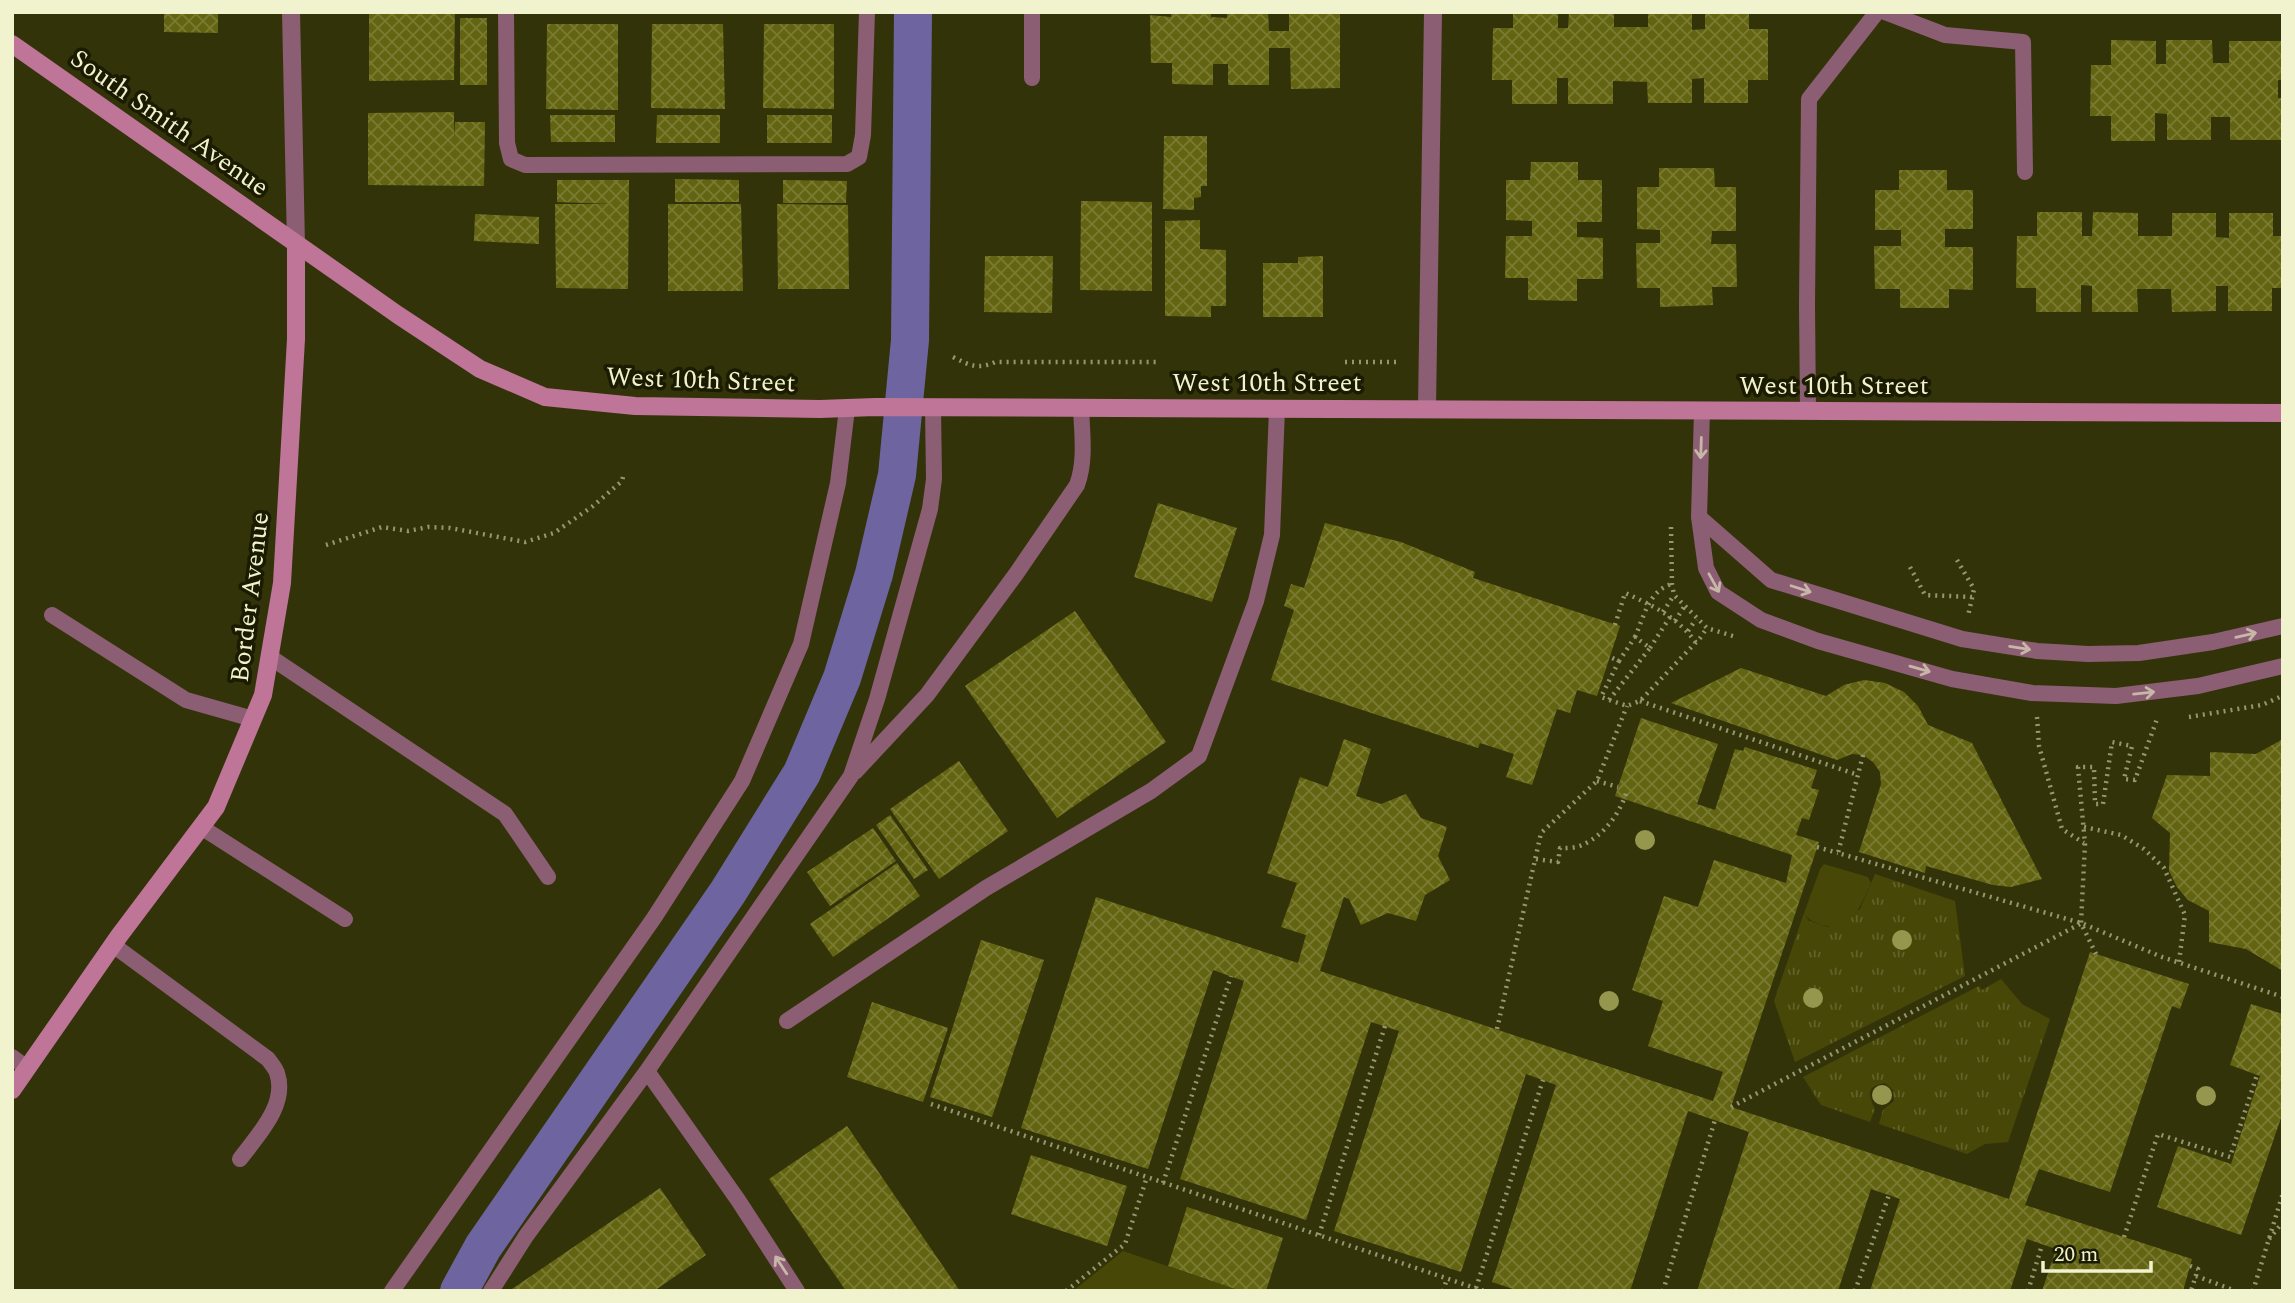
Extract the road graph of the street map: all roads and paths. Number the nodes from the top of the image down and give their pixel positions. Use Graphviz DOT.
graph roads {
  1 [pos="291,12"];
  2 [pos="506,12"];
  3 [pos="867,12"];
  4 [pos="1032,12"];
  5 [pos="1433,12"];
  6 [pos="1877,12"];
  7 [pos="1885,12"];
  8 [pos="12,44"];
  9 [pos="1032,78"];
  10 [pos="2025,172"];
  11 [pos="296,245"];
  12 [pos="1406,356"];
  13 [pos="953,357"];
  14 [pos="1157,362"];
  15 [pos="1345,362"];
  16 [pos="846,408"];
  17 [pos="933,408"];
  18 [pos="1081,408"];
  19 [pos="1427,408"];
  20 [pos="1277,409"];
  21 [pos="1702,411"];
  22 [pos="1808,411"];
  23 [pos="2283,412"];
  24 [pos="624,473"];
  25 [pos="1699,517"];
  26 [pos="326,545"];
  27 [pos="1957,561"];
  28 [pos="1910,567"];
  29 [pos="1672,584"];
  30 [pos="1674,595"];
  31 [pos="1972,597"];
  32 [pos="1649,604"];
  33 [pos="1684,607"];
  34 [pos="1663,612"];
  35 [pos="52,615"];
  36 [pos="1968,617"];
  37 [pos="1672,619"];
  38 [pos="1696,619"];
  39 [pos="1615,625"];
  40 [pos="2283,626"];
  41 [pos="1707,628"];
  42 [pos="1688,631"];
  43 [pos="1635,637"];
  44 [pos="1696,643"];
  45 [pos="1650,648"];
  46 [pos="270,657"];
  47 [pos="1610,657"];
  48 [pos="1619,661"];
  49 [pos="2283,666"];
  50 [pos="1609,700"];
  51 [pos="1640,701"];
  52 [pos="1626,706"];
  53 [pos="2037,716"];
  54 [pos="253,719"];
  55 [pos="2157,719"];
  56 [pos="1863,755"];
  57 [pos="1858,775"];
  58 [pos="851,776"];
  59 [pos="1597,781"];
  60 [pos="1618,787"];
  61 [pos="1627,790"];
  62 [pos="201,827"];
  63 [pos="2084,827"];
  64 [pos="2085,844"];
  65 [pos="1817,846"];
  66 [pos="1838,853"];
  67 [pos="1536,859"];
  68 [pos="548,877"];
  69 [pos="345,919"];
  70 [pos="2081,923"];
  71 [pos="113,946"];
  72 [pos="2096,954"];
  73 [pos="2179,962"];
  74 [pos="1231,976"];
  75 [pos="2283,997"];
  76 [pos="787,1021"];
  77 [pos="1385,1026"];
  78 [pos="1497,1030"];
  79 [pos="12,1057"];
  80 [pos="27,1068"];
  81 [pos="647,1071"];
  82 [pos="2257,1075"];
  83 [pos="1543,1080"];
  84 [pos="12,1090"];
  85 [pos="931,1104"];
  86 [pos="1731,1107"];
  87 [pos="1715,1120"];
  88 [pos="240,1159"];
  89 [pos="1147,1177"];
  90 [pos="1163,1182"];
  91 [pos="2283,1193"];
  92 [pos="1889,1195"];
  93 [pos="2283,1222"];
  94 [pos="1319,1235"];
  95 [pos="2124,1237"];
  96 [pos="2269,1239"];
  97 [pos="2042,1245"];
  98 [pos="2190,1266"];
  99 [pos="2196,1276"];
  100 [pos="1447,1279"];
  101 [pos="1476,1288"];
  102 [pos="392,1291"];
  103 [pos="491,1291"];
  104 [pos="797,1291"];
  105 [pos="1066,1291"];
  106 [pos="1443,1291"];
  107 [pos="1484,1291"];
  108 [pos="1663,1291"];
  109 [pos="1855,1291"];
  110 [pos="2028,1291"];
  111 [pos="2190,1291"];
  112 [pos="2236,1291"];
  113 [pos="2253,1291"];
  1 -- 11 [label="street"];
  2 -- 3 [label="lane"];
  4 -- 9 [label="lane"];
  5 -- 19 [label="street"];
  6 -- 22 [label="lane"];
  7 -- 10 [label="lane"];
  8 -- 11 [label="main road, South Smith Avenue"];
  11 -- 16 [label="main road, West 10th Street"];
  11 -- 46 [label="main road, Border Avenue"];
  12 -- 15 [label="path"];
  13 -- 14 [label="path"];
  16 -- 17 [label="main road, West 10th Street"];
  16 -- 102 [label="lane"];
  17 -- 18 [label="main road, West 10th Street"];
  17 -- 58 [label="lane"];
  18 -- 20 [label="main road, West 10th Street"];
  18 -- 58 [label="lane"];
  19 -- 20 [label="main road, West 10th Street"];
  19 -- 21 [label="main road, West 10th Street"];
  20 -- 76 [label="lane"];
  21 -- 22 [label="main road, West 10th Street"];
  21 -- 25 [label="lane, one-way"];
  22 -- 23 [label="main road, West 10th Street"];
  24 -- 26 [label="path"];
  25 -- 40 [label="lane, one-way"];
  25 -- 49 [label="lane, one-way"];
  27 -- 31 [label="path"];
  28 -- 31 [label="path"];
  29 -- 32 [label="path"];
  30 -- 34 [label="path"];
  31 -- 36 [label="path"];
  32 -- 34 [label="path"];
  32 -- 39 [label="path"];
  32 -- 43 [label="path"];
  33 -- 37 [label="path"];
  34 -- 37 [label="path"];
  35 -- 54 [label="lane"];
  37 -- 42 [label="path"];
  37 -- 45 [label="path"];
  38 -- 42 [label="path"];
  41 -- 44 [label="path"];
  42 -- 44 [label="path"];
  43 -- 45 [label="path"];
  43 -- 48 [label="path"];
  44 -- 51 [label="path"];
  45 -- 50 [label="path"];
  46 -- 54 [label="main road, Border Avenue"];
  46 -- 68 [label="lane"];
  47 -- 48 [label="path"];
  48 -- 50 [label="path"];
  50 -- 52 [label="path"];
  51 -- 52 [label="path"];
  51 -- 57 [label="path"];
  52 -- 59 [label="path"];
  53 -- 64 [label="path"];
  54 -- 62 [label="main road, Border Avenue"];
  55 -- 63 [label="path"];
  56 -- 57 [label="path"];
  57 -- 66 [label="path"];
  58 -- 81 [label="lane"];
  59 -- 60 [label="path"];
  59 -- 67 [label="path"];
  61 -- 67 [label="path"];
  62 -- 69 [label="lane"];
  62 -- 71 [label="main road, Border Avenue"];
  63 -- 64 [label="path"];
  63 -- 73 [label="path"];
  64 -- 70 [label="path"];
  65 -- 66 [label="path"];
  66 -- 70 [label="path"];
  67 -- 78 [label="path"];
  70 -- 72 [label="path"];
  70 -- 73 [label="path"];
  70 -- 86 [label="path"];
  71 -- 80 [label="main road, Border Avenue"];
  71 -- 88 [label="lane"];
  73 -- 75 [label="path"];
  74 -- 90 [label="path"];
  77 -- 94 [label="path"];
  79 -- 80 [label="lane"];
  80 -- 84 [label="main road, Border Avenue"];
  81 -- 103 [label="lane"];
  104 -- 81 [label="lane, one-way"];
  82 -- 95 [label="path"];
  83 -- 101 [label="path"];
  85 -- 89 [label="path"];
  87 -- 108 [label="path"];
  89 -- 90 [label="path"];
  89 -- 105 [label="path"];
  90 -- 94 [label="path"];
  91 -- 96 [label="path"];
  92 -- 109 [label="path"];
  93 -- 96 [label="path"];
  94 -- 100 [label="path"];
  96 -- 113 [label="path"];
  97 -- 110 [label="path"];
  98 -- 99 [label="path"];
  99 -- 111 [label="path"];
  99 -- 112 [label="path"];
  100 -- 101 [label="path"];
  100 -- 106 [label="path"];
  101 -- 107 [label="path"];
}
